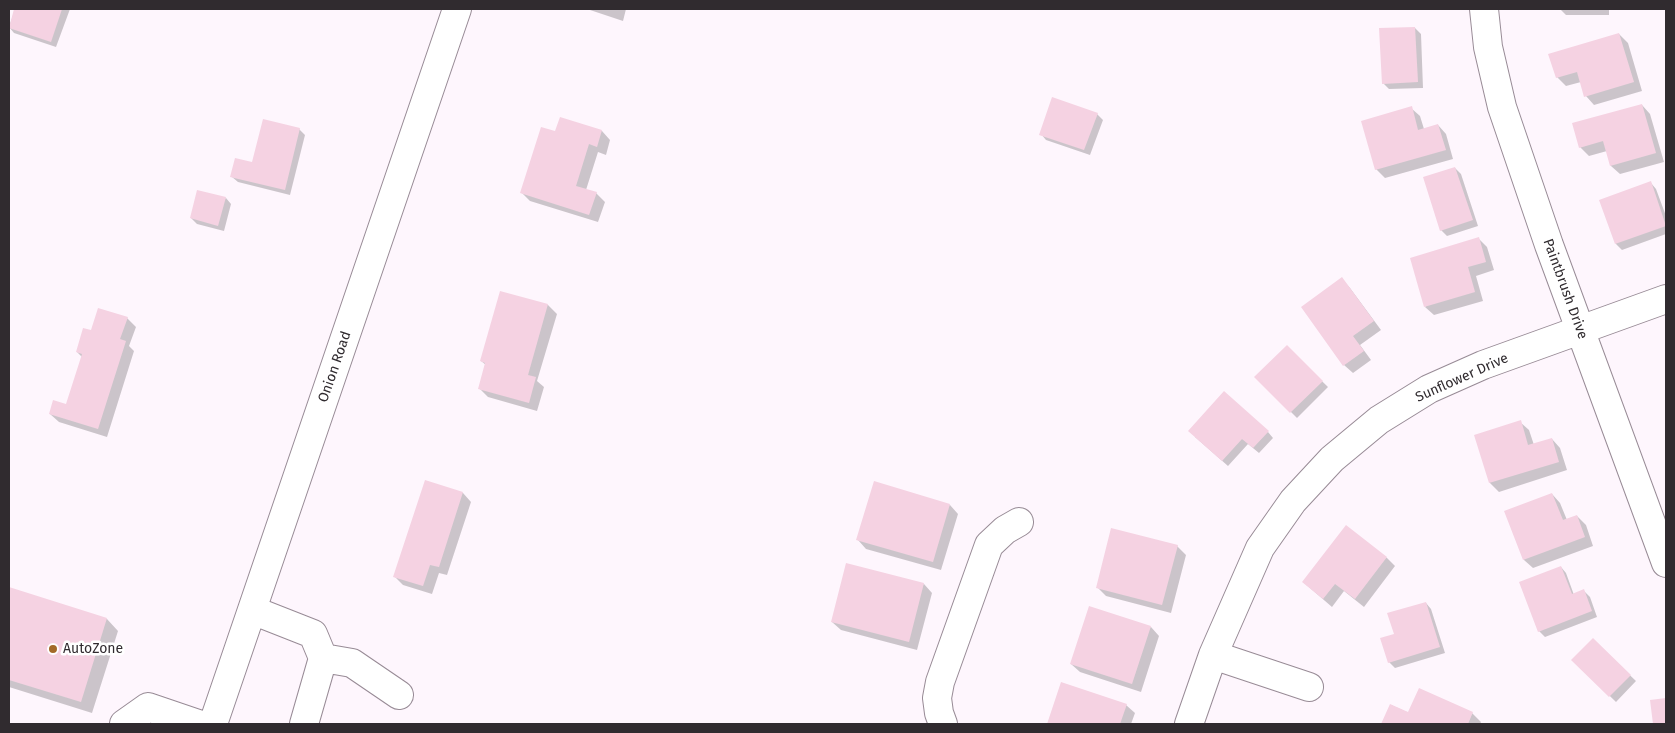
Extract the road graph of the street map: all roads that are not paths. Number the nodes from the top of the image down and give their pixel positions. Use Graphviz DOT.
graph roads {
  1 [pos="457,9"];
  2 [pos="1484,9"];
  3 [pos="1666,299"];
  4 [pos="1581,331"];
  5 [pos="1019,522"];
  6 [pos="1666,564"];
  7 [pos="252,610"];
  8 [pos="1213,655"];
  9 [pos="323,658"];
  10 [pos="1309,687"];
  11 [pos="399,695"];
  12 [pos="124,724"];
  13 [pos="198,724"];
  14 [pos="213,724"];
  15 [pos="304,724"];
  16 [pos="943,724"];
  17 [pos="1189,724"];
  1 -- 7 [label="street, Onion Road"];
  2 -- 4 [label="street, Paintbrush Drive"];
  3 -- 4 [label="street, Sunflower Drive"];
  4 -- 6 [label="street, Paintbrush Drive"];
  4 -- 8 [label="street, Sunflower Drive"];
  5 -- 16 [label="street"];
  7 -- 9 [label="street"];
  7 -- 14 [label="street, Onion Road"];
  8 -- 10 [label="street"];
  8 -- 17 [label="street, Sunflower Drive"];
  9 -- 11 [label="street"];
  9 -- 15 [label="street"];
  12 -- 13 [label="street"];
}
